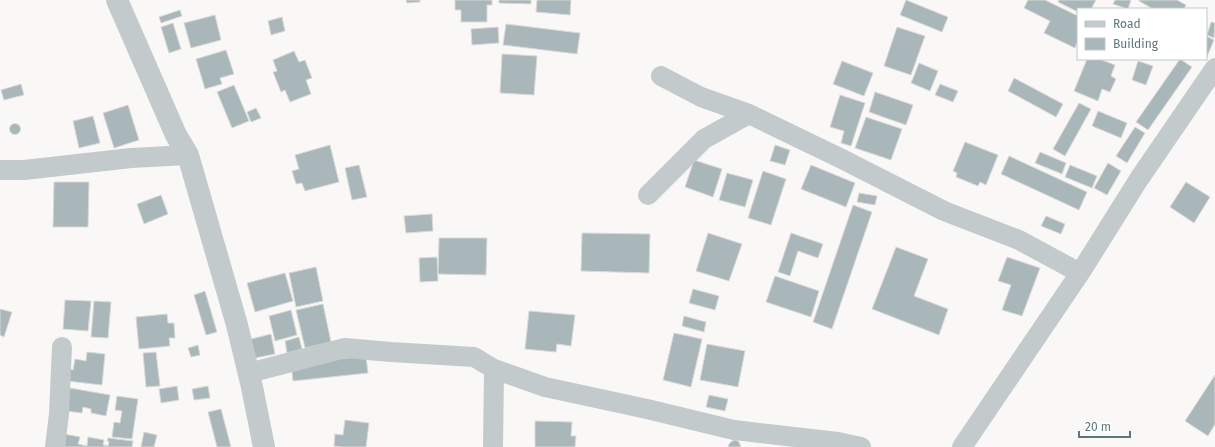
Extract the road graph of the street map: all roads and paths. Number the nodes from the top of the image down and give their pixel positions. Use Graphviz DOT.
graph roads {
  1 [pos="117,0"];
  2 [pos="1215,68"];
  3 [pos="661,76"];
  4 [pos="749,114"];
  5 [pos="188,154"];
  6 [pos="0,170"];
  7 [pos="648,195"];
  8 [pos="1080,273"];
  9 [pos="62,347"];
  10 [pos="494,369"];
  11 [pos="248,373"];
  12 [pos="55,447"];
  13 [pos="264,447"];
  14 [pos="493,447"];
  15 [pos="861,447"];
  16 [pos="962,447"];
  1 -- 5 [label="street"];
  2 -- 8 [label="street"];
  3 -- 4 [label="street"];
  4 -- 7 [label="street"];
  4 -- 8 [label="street"];
  5 -- 6 [label="street"];
  5 -- 11 [label="street"];
  8 -- 16 [label="street"];
  9 -- 12 [label="street"];
  10 -- 11 [label="street"];
  10 -- 14 [label="street"];
  10 -- 15 [label="street"];
  11 -- 13 [label="street"];
}
